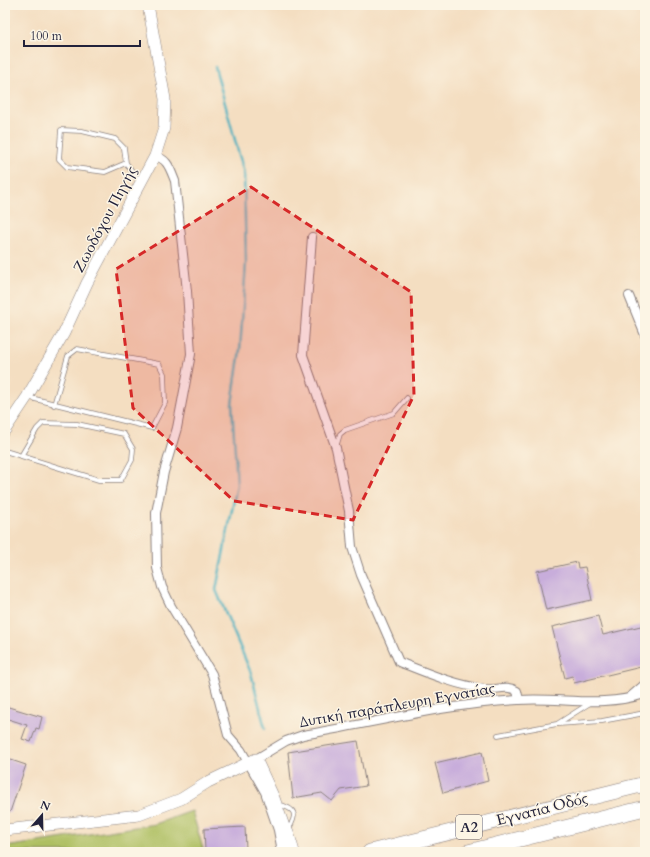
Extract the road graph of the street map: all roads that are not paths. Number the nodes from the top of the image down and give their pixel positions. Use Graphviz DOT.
graph roads {
  1 [pos="148,5"];
  2 [pos="155,156"];
  3 [pos="126,163"];
  4 [pos="141,184"];
  5 [pos="312,237"];
  6 [pos="629,296"];
  7 [pos="645,336"];
  8 [pos="27,397"];
  9 [pos="407,398"];
  10 [pos="54,405"];
  11 [pos="5,430"];
  12 [pos="336,448"];
  13 [pos="5,451"];
  14 [pos="21,456"];
  15 [pos="645,684"];
  16 [pos="645,694"];
  17 [pos="519,700"];
  18 [pos="626,700"];
  19 [pos="592,701"];
  20 [pos="645,713"];
  21 [pos="556,724"];
  22 [pos="498,735"];
  23 [pos="251,760"];
  24 [pos="645,784"];
  25 [pos="645,808"];
  26 [pos="5,830"];
  27 [pos="286,832"];
  28 [pos="279,852"];
  29 [pos="292,852"];
  30 [pos="370,852"];
  31 [pos="468,852"];
  1 -- 2 [label="street, Ζωοδόχου Πηγής"];
  2 -- 4 [label="street, Ζωοδόχου Πηγής"];
  2 -- 23 [label="street"];
  3 -- 3 [label="lane"];
  3 -- 4 [label="lane"];
  4 -- 8 [label="street, Ζωοδόχου Πηγής"];
  5 -- 12 [label="street"];
  6 -- 7 [label="street"];
  8 -- 10 [label="lane"];
  8 -- 11 [label="street, Ζωοδόχου Πηγής"];
  9 -- 12 [label="lane"];
  10 -- 10 [label="lane"];
  12 -- 17 [label="street"];
  13 -- 14 [label="lane"];
  14 -- 14 [label="lane"];
  15 -- 18 [label="street"];
  16 -- 18 [label="street, Δυτική παράπλευρη Εγνατίας"];
  17 -- 19 [label="street, Δυτική παράπλευρη Εγνατίας"];
  17 -- 23 [label="street, Δυτική παράπλευρη Εγνατίας"];
  18 -- 19 [label="street, Δυτική παράπλευρη Εγνατίας"];
  19 -- 21 [label="lane"];
  20 -- 21 [label="lane"];
  21 -- 22 [label="lane"];
  23 -- 26 [label="street, Δυτική παράπλευρη Εγνατίας"];
  23 -- 27 [label="street"];
  23 -- 28 [label="street"];
  24 -- 30 [label="highway, Εγνατία Οδός / Α2"];
  25 -- 31 [label="highway, Εγνατία Οδός / Α2"];
  27 -- 29 [label="highway"];
}
